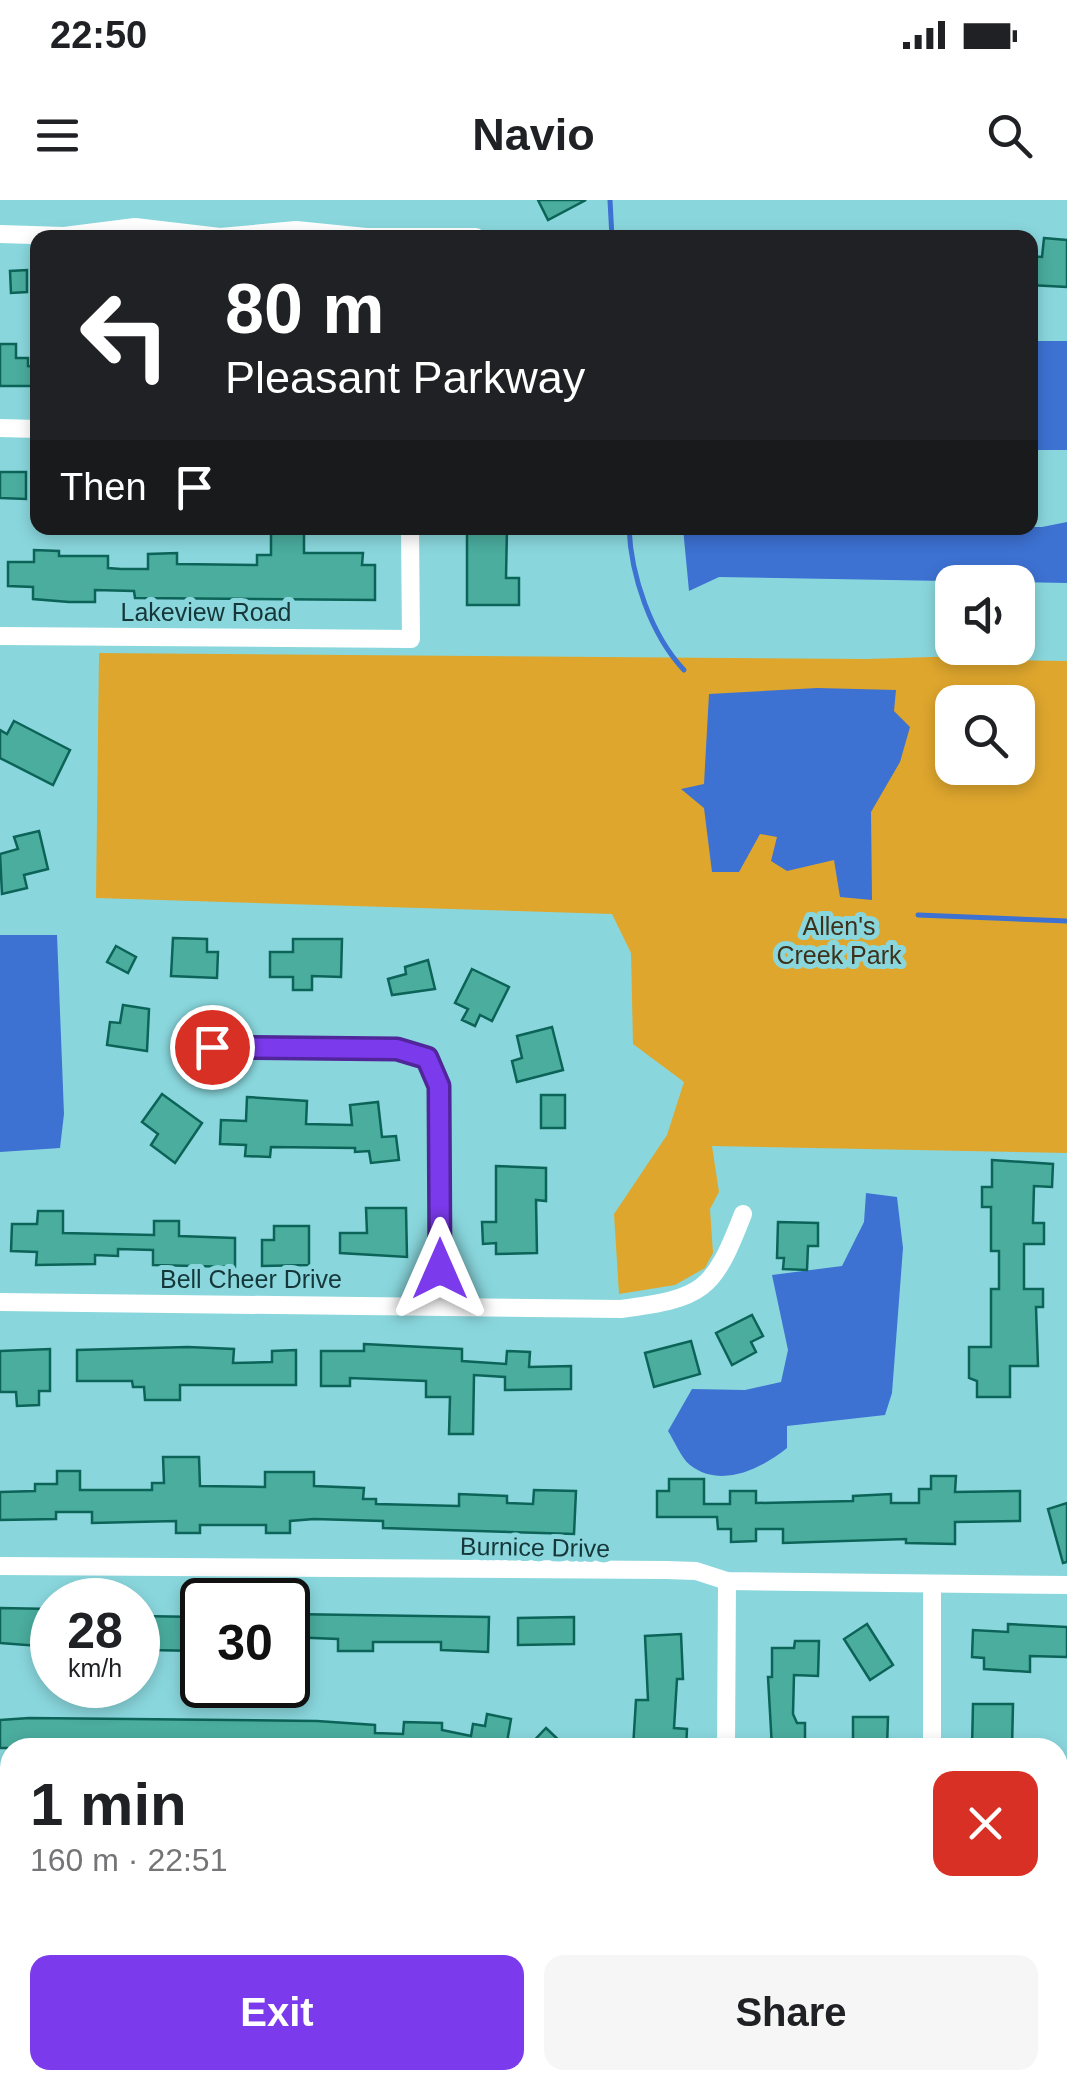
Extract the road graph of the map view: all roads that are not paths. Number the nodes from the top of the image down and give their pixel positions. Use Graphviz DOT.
graph roads {
  1 [pos="111,230"];
  2 [pos="160,230"];
  3 [pos="0,234"];
  4 [pos="30,235"];
  5 [pos="0,428"];
  6 [pos="30,429"];
  7 [pos="410,535"];
  8 [pos="0,636"];
  9 [pos="212,1047"];
  10 [pos="743,1214"];
  11 [pos="0,1302"];
  12 [pos="440,1306"];
  13 [pos="0,1566"];
  14 [pos="727,1581"];
  15 [pos="932,1584"];
  16 [pos="1067,1585"];
  17 [pos="726,1738"];
  18 [pos="932,1738"];
  1 -- 2 [label="street"];
  3 -- 4 [label="street"];
  5 -- 6 [label="street"];
  7 -- 8 [label="street, Lakeview Road"];
  9 -- 12 [label="street"];
  10 -- 12 [label="street, Bell Cheer Drive"];
  11 -- 12 [label="street, Bell Cheer Drive"];
  13 -- 14 [label="street, Burnice Drive"];
  14 -- 15 [label="street, Burnice Drive"];
  14 -- 17 [label="street"];
  15 -- 16 [label="street, Burnice Drive"];
  15 -- 18 [label="street"];
}
